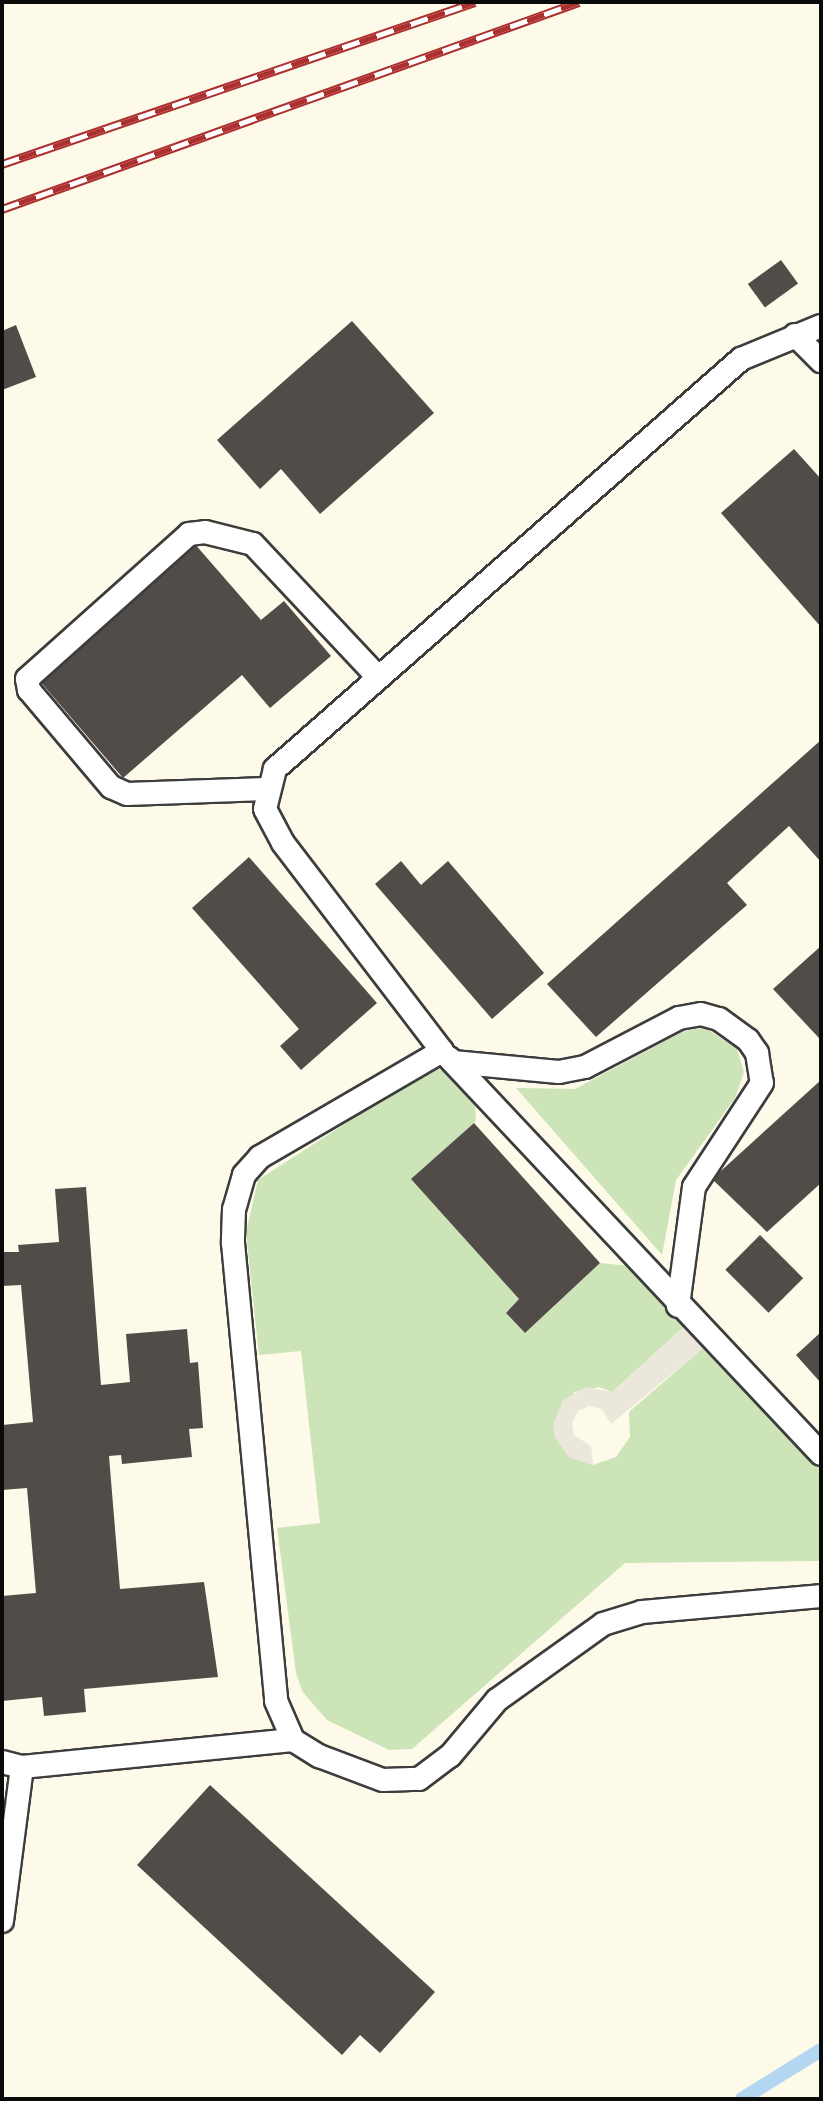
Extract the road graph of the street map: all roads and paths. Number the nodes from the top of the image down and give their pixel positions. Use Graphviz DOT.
graph roads {
  1 [pos="821,326"];
  2 [pos="795,335"];
  3 [pos="821,361"];
  4 [pos="377,676"];
  5 [pos="266,789"];
  6 [pos="447,1056"];
  7 [pos="678,1306"];
  8 [pos="821,1454"];
  9 [pos="821,1596"];
  10 [pos="293,1740"];
  11 [pos="12,1764"];
  12 [pos="2,1921"];
  1 -- 2 [label="lane"];
  2 -- 3 [label="lane"];
  2 -- 4 [label="lane"];
  4 -- 5 [label="lane"];
  4 -- 5 [label="lane"];
  5 -- 6 [label="lane"];
  6 -- 7 [label="lane"];
  6 -- 7 [label="lane"];
  6 -- 10 [label="lane"];
  7 -- 8 [label="lane"];
  9 -- 10 [label="lane"];
  10 -- 11 [label="lane"];
  11 -- 12 [label="lane"];
}
